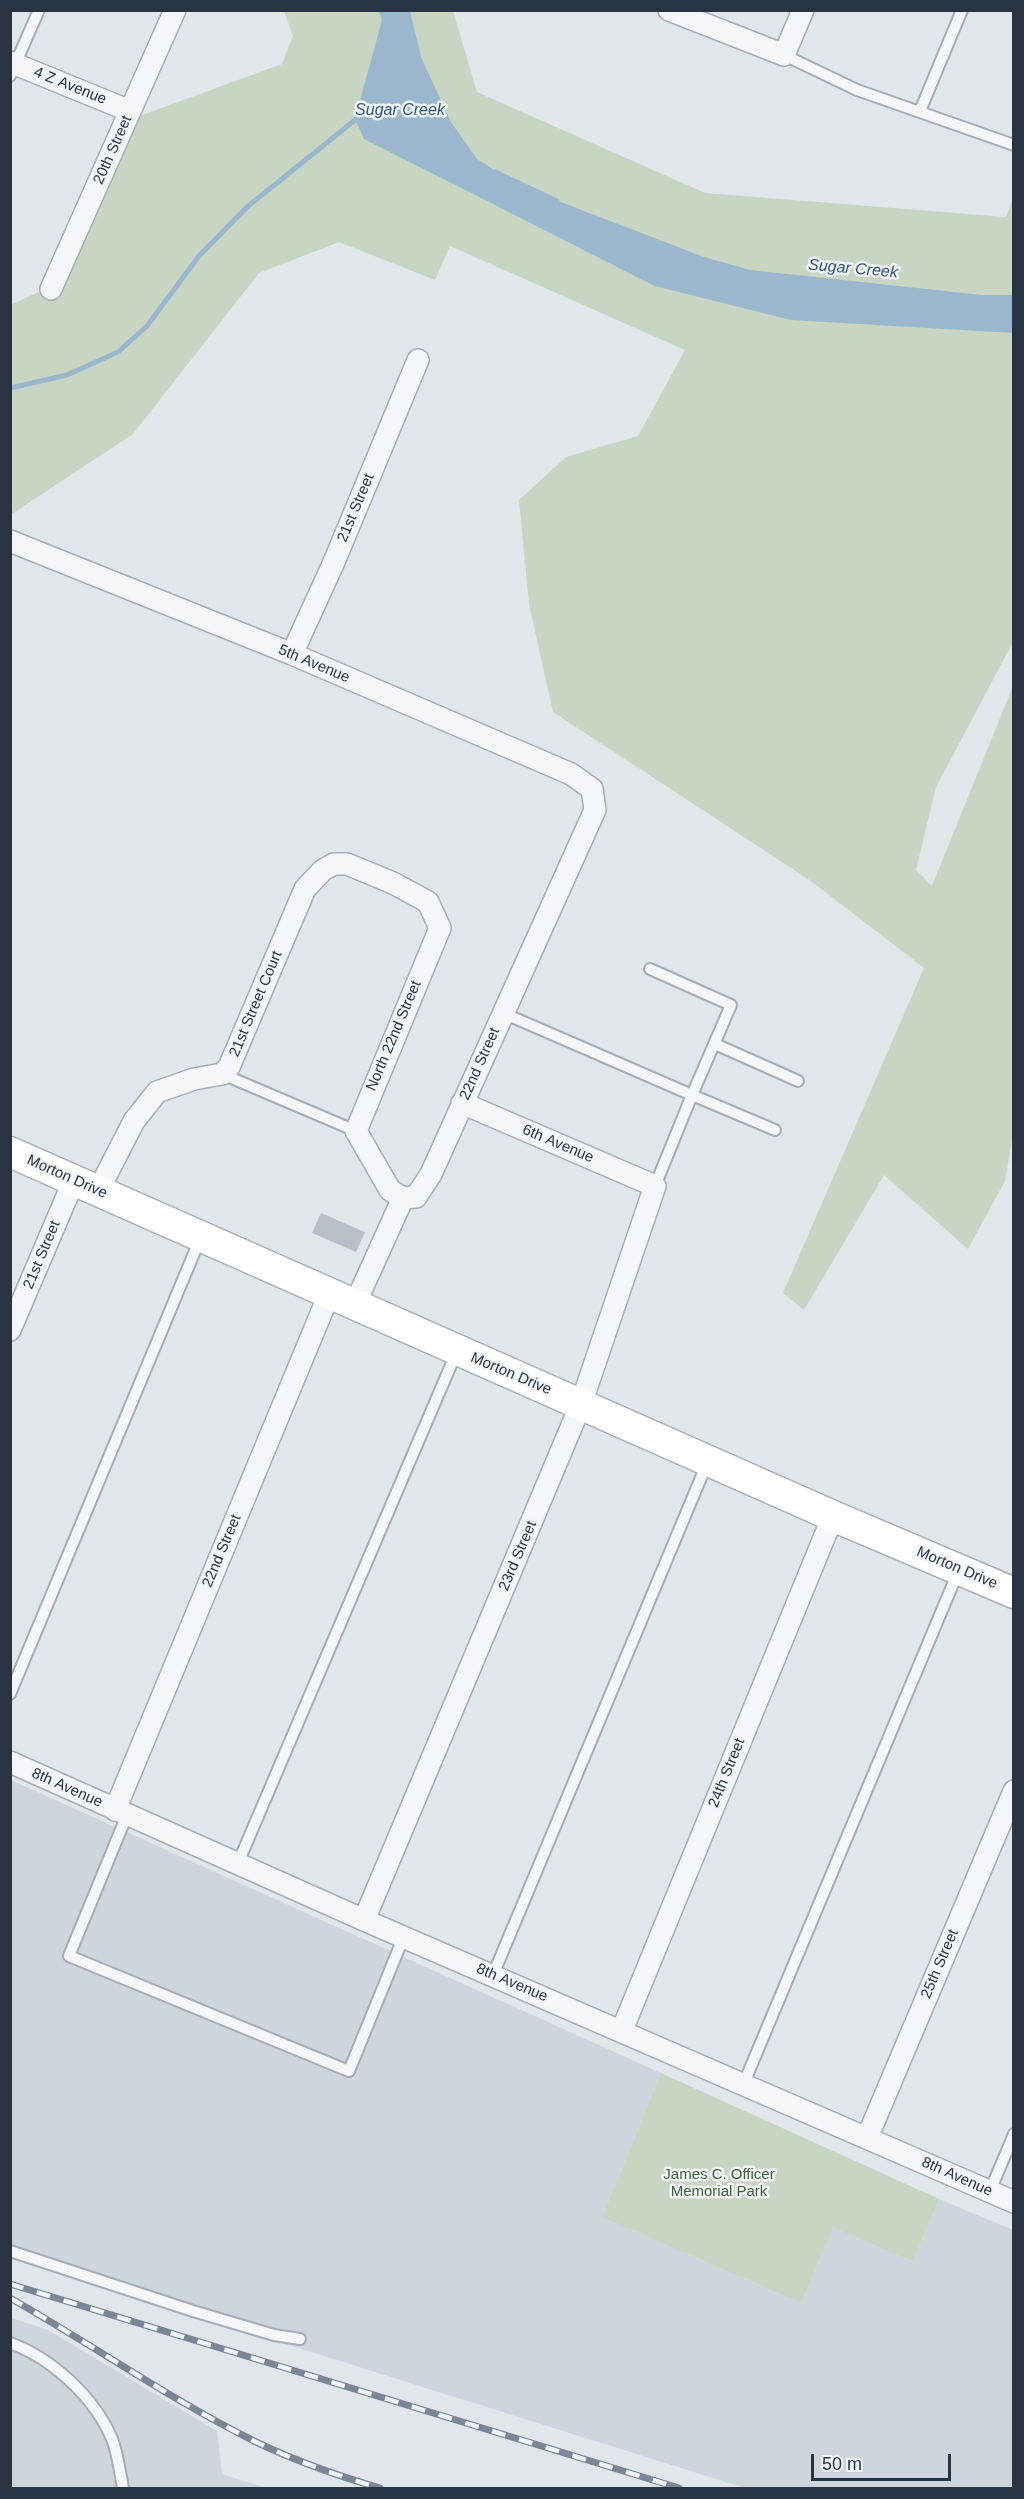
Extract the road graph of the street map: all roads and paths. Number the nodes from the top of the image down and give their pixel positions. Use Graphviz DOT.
graph roads {
  1 [pos="39,10"];
  2 [pos="175,10"];
  3 [pos="669,10"];
  4 [pos="803,10"];
  5 [pos="962,10"];
  6 [pos="784,55"];
  7 [pos="12,67"];
  8 [pos="130,111"];
  9 [pos="920,111"];
  10 [pos="1014,145"];
  11 [pos="51,289"];
  12 [pos="418,360"];
  13 [pos="10,541"];
  14 [pos="292,654"];
  15 [pos="595,810"];
  16 [pos="393,883"];
  17 [pos="650,969"];
  18 [pos="503,1013"];
  19 [pos="715,1044"];
  20 [pos="222,1074"];
  21 [pos="798,1081"];
  22 [pos="692,1095"];
  23 [pos="462,1103"];
  24 [pos="775,1130"];
  25 [pos="356,1131"];
  26 [pos="10,1152"];
  27 [pos="86,1186"];
  28 [pos="655,1186"];
  29 [pos="403,1198"];
  30 [pos="201,1236"];
  31 [pos="343,1298"];
  32 [pos="10,1330"];
  33 [pos="457,1350"];
  34 [pos="581,1404"];
  35 [pos="708,1461"];
  36 [pos="833,1516"];
  37 [pos="960,1569"];
  38 [pos="1014,1593"];
  39 [pos="10,1694"];
  40 [pos="10,1762"];
  41 [pos="1014,1791"];
  42 [pos="121,1812"];
  43 [pos="238,1863"];
  44 [pos="364,1920"];
  45 [pos="404,1936"];
  46 [pos="494,1975"];
  47 [pos="622,2030"];
  48 [pos="744,2083"];
  49 [pos="1014,2134"];
  50 [pos="867,2138"];
  51 [pos="990,2191"];
  52 [pos="1014,2202"];
  53 [pos="10,2252"];
  54 [pos="300,2339"];
  55 [pos="10,2343"];
  56 [pos="123,2488"];
  1 -- 7 [label="lane"];
  2 -- 8 [label="street, 20th Street"];
  3 -- 6 [label="street"];
  4 -- 6 [label="street"];
  5 -- 9 [label="lane"];
  6 -- 9 [label="lane"];
  7 -- 8 [label="street, 4 Z Avenue"];
  8 -- 11 [label="street, 20th Street"];
  9 -- 10 [label="lane"];
  12 -- 14 [label="street, 21st Street"];
  13 -- 14 [label="street, 5th Avenue"];
  14 -- 15 [label="street, 5th Avenue"];
  15 -- 18 [label="street, 22nd Street"];
  16 -- 20 [label="street, 21st Street Court"];
  16 -- 25 [label="street, North 22nd Street"];
  17 -- 19 [label="lane"];
  18 -- 22 [label="lane"];
  18 -- 23 [label="street, 22nd Street"];
  19 -- 21 [label="lane"];
  19 -- 22 [label="lane"];
  20 -- 25 [label="lane"];
  20 -- 27 [label="street, 21st Street Court"];
  22 -- 24 [label="lane"];
  22 -- 28 [label="lane"];
  23 -- 28 [label="street, 6th Avenue"];
  23 -- 29 [label="street, 22nd Street"];
  25 -- 29 [label="street"];
  26 -- 27 [label="street, Morton Drive"];
  27 -- 30 [label="street, Morton Drive"];
  27 -- 32 [label="street, 21st Street"];
  28 -- 34 [label="street, 23rd Street"];
  29 -- 31 [label="street, 22nd Street"];
  30 -- 31 [label="street, Morton Drive"];
  30 -- 39 [label="lane"];
  31 -- 33 [label="street, Morton Drive"];
  31 -- 42 [label="street, 22nd Street"];
  33 -- 34 [label="street, Morton Drive"];
  33 -- 43 [label="lane"];
  34 -- 35 [label="street, Morton Drive"];
  34 -- 44 [label="street, 23rd Street"];
  35 -- 36 [label="street, Morton Drive"];
  35 -- 46 [label="lane"];
  36 -- 37 [label="street, Morton Drive"];
  36 -- 47 [label="street, 24th Street"];
  37 -- 38 [label="street, Morton Drive"];
  37 -- 48 [label="lane"];
  40 -- 42 [label="street, 8th Avenue"];
  41 -- 50 [label="street, 25th Street"];
  42 -- 43 [label="street, 8th Avenue"];
  42 -- 45 [label="lane"];
  43 -- 44 [label="street, 8th Avenue"];
  44 -- 45 [label="street, 8th Avenue"];
  45 -- 46 [label="street, 8th Avenue"];
  46 -- 47 [label="street, 8th Avenue"];
  47 -- 48 [label="street, 8th Avenue"];
  48 -- 50 [label="street, 8th Avenue"];
  49 -- 51 [label="lane"];
  50 -- 51 [label="street, 8th Avenue"];
  51 -- 52 [label="street, 8th Avenue"];
  53 -- 54 [label="lane"];
  55 -- 56 [label="lane"];
}
